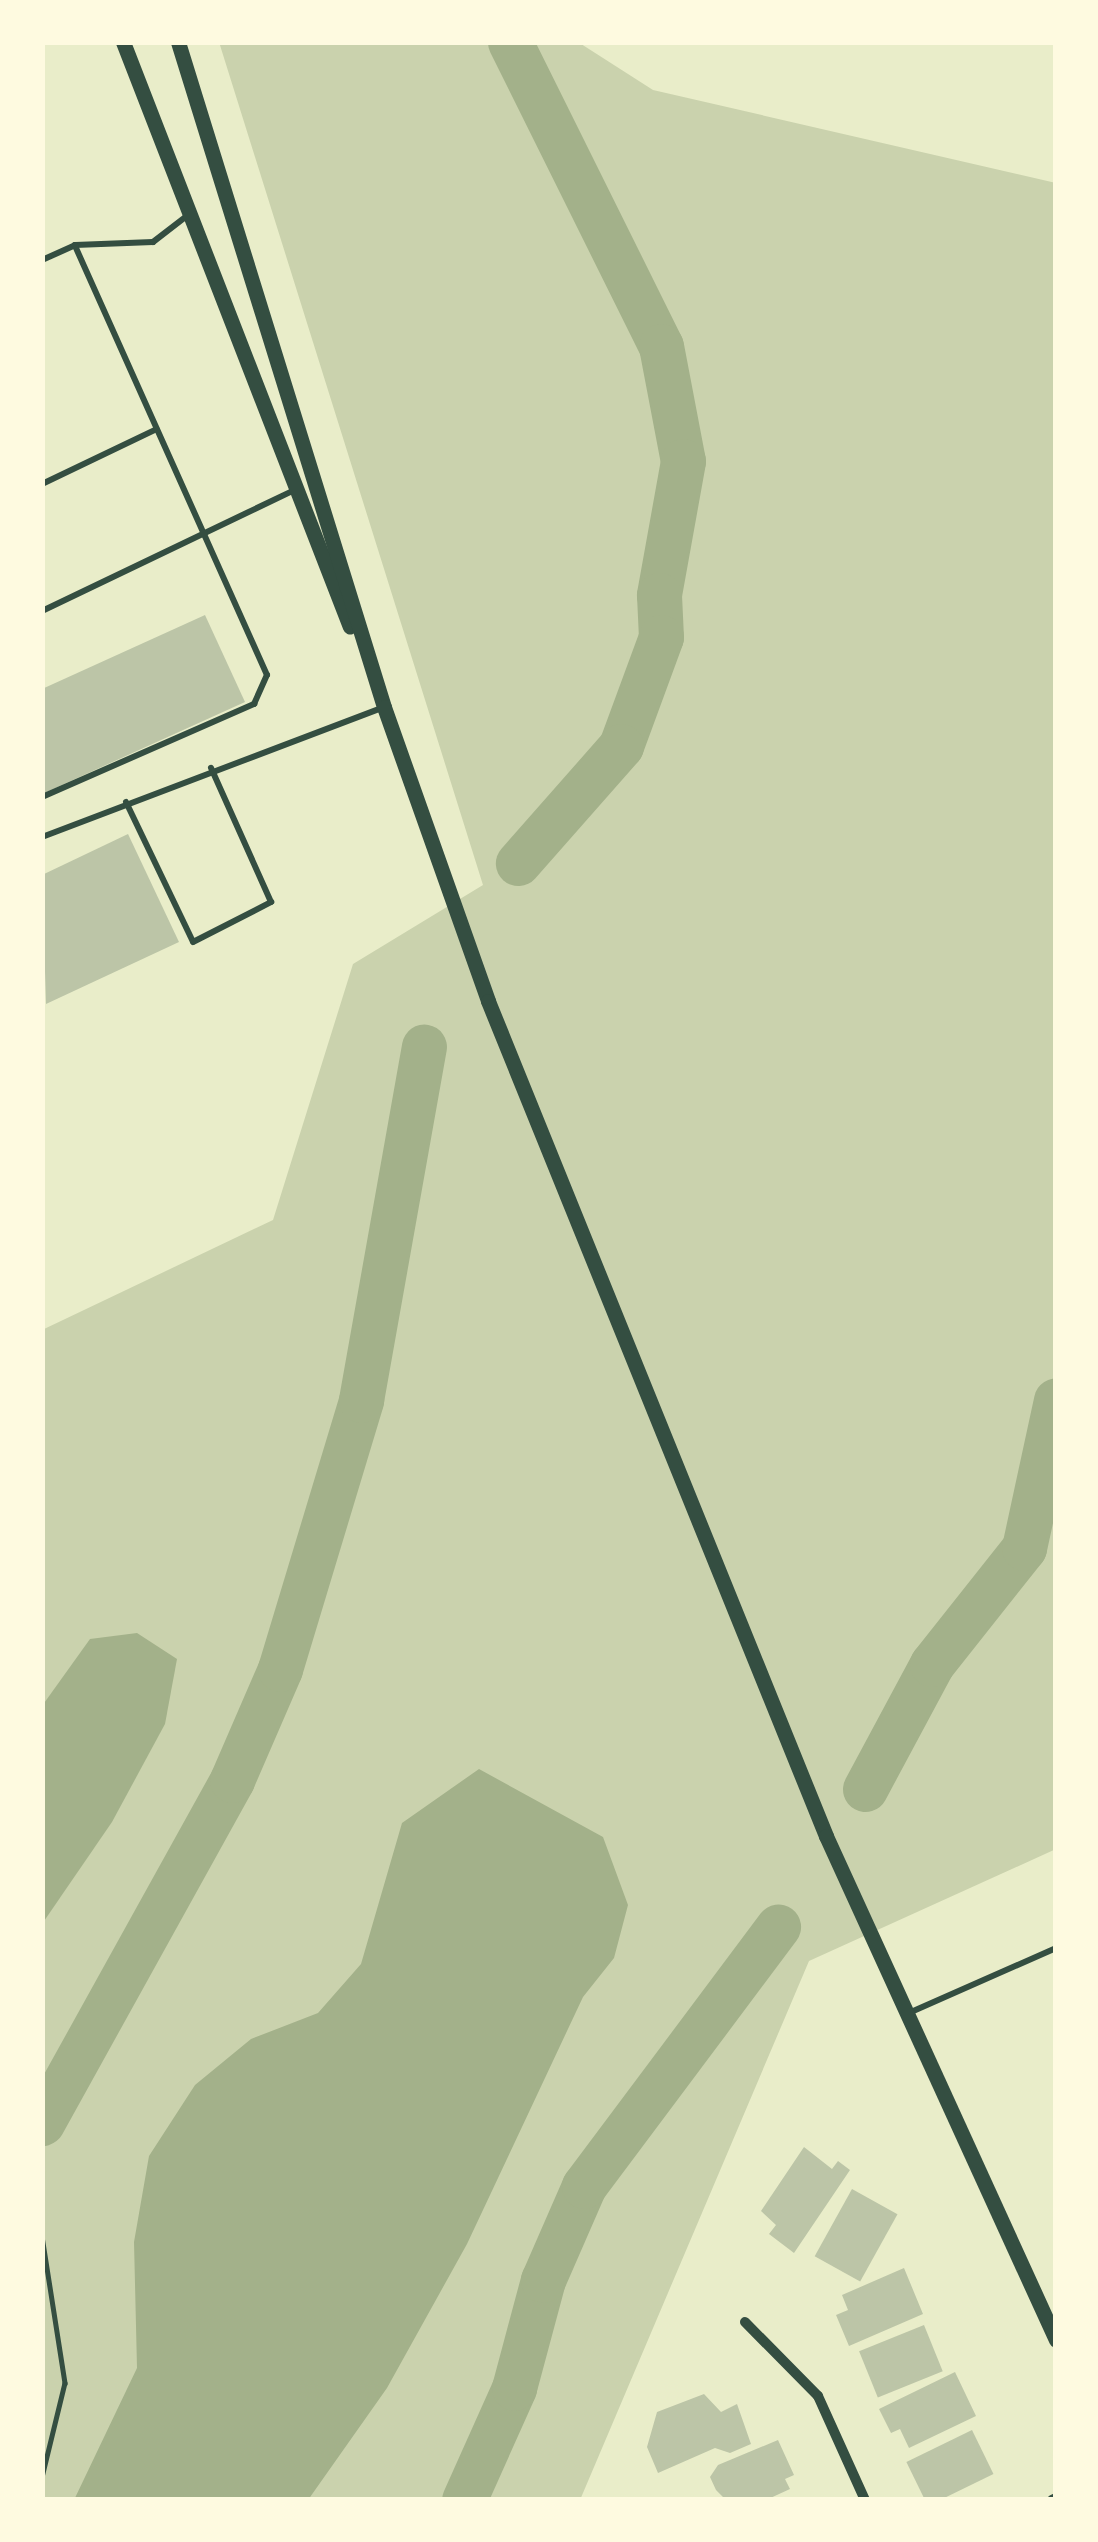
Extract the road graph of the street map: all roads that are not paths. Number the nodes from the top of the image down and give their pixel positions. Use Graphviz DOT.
graph roads {
  1 [pos="123,42"];
  2 [pos="178,42"];
  3 [pos="188,215"];
  4 [pos="75,245"];
  5 [pos="42,260"];
  6 [pos="157,429"];
  7 [pos="42,484"];
  8 [pos="293,490"];
  9 [pos="202,533"];
  10 [pos="42,611"];
  11 [pos="384,707"];
  12 [pos="211,768"];
  13 [pos="42,797"];
  14 [pos="126,802"];
  15 [pos="42,837"];
  16 [pos="1056,1948"];
  17 [pos="907,2014"];
  18 [pos="745,2322"];
  19 [pos="1056,2340"];
  20 [pos="865,2500"];
  1 -- 3 [label="main road"];
  2 -- 11 [label="main road"];
  3 -- 4 [label="lane"];
  3 -- 8 [label="main road"];
  4 -- 5 [label="lane"];
  4 -- 6 [label="lane"];
  6 -- 7 [label="lane"];
  6 -- 9 [label="lane"];
  8 -- 9 [label="lane"];
  8 -- 11 [label="main road"];
  9 -- 10 [label="lane"];
  9 -- 13 [label="lane"];
  11 -- 12 [label="lane"];
  11 -- 17 [label="main road"];
  12 -- 14 [label="lane"];
  12 -- 14 [label="lane"];
  14 -- 15 [label="lane"];
  16 -- 17 [label="lane"];
  17 -- 19 [label="main road"];
  18 -- 20 [label="street"];
}
